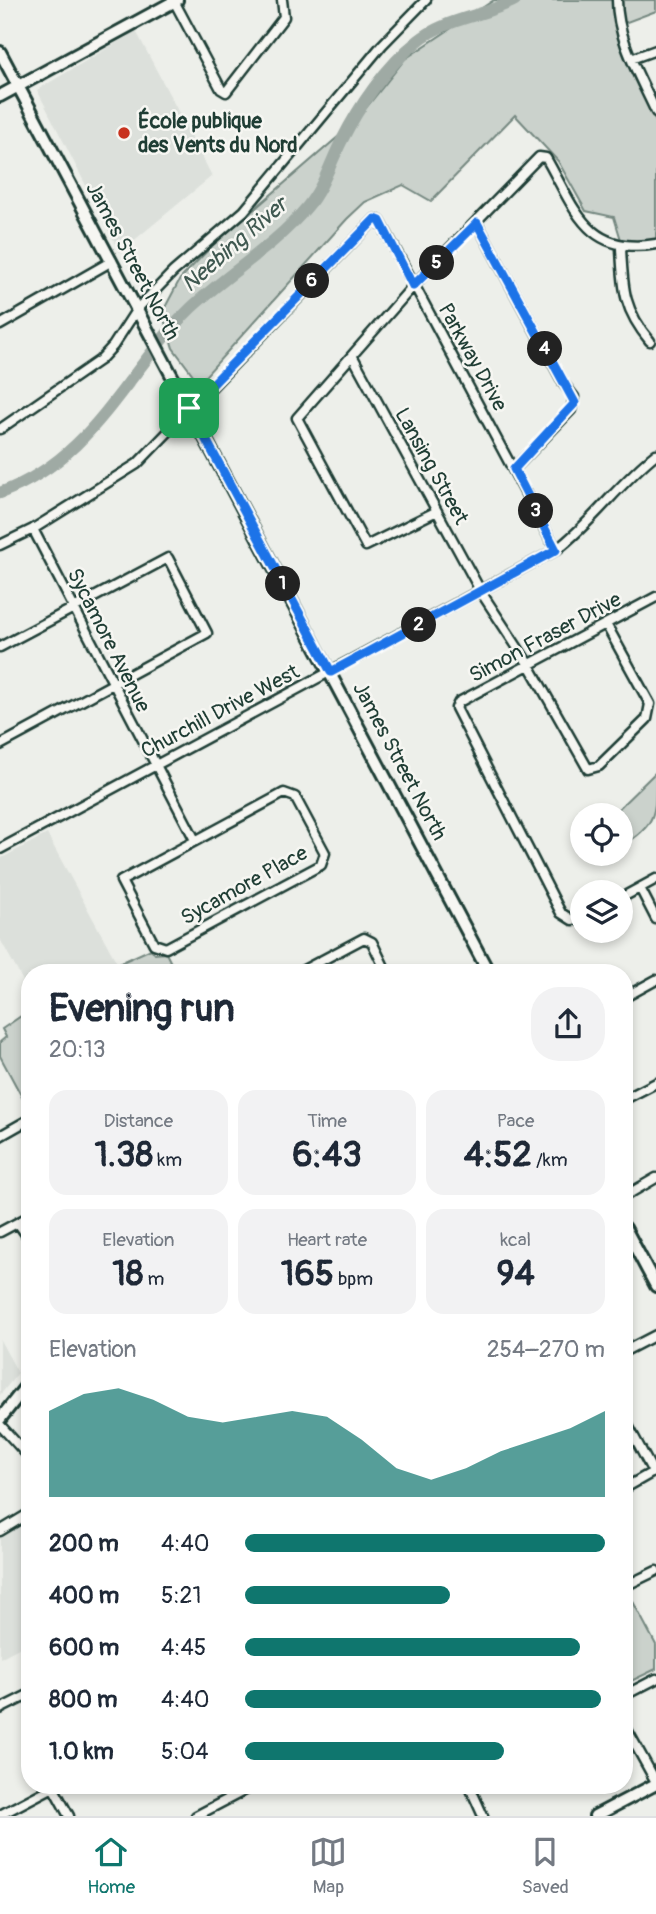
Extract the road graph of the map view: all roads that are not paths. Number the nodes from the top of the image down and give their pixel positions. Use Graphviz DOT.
graph roads {
  1 [pos="282,0"];
  2 [pos="426,0"];
  3 [pos="617,0"];
  4 [pos="176,1"];
  5 [pos="656,50"];
  6 [pos="0,52"];
  7 [pos="631,59"];
  8 [pos="18,86"];
  9 [pos="0,96"];
  10 [pos="656,112"];
  11 [pos="477,223"];
  12 [pos="656,244"];
  13 [pos="621,248"];
  14 [pos="112,261"];
  15 [pos="413,286"];
  16 [pos="137,309"];
  17 [pos="0,325"];
  18 [pos="650,341"];
  19 [pos="353,357"];
  20 [pos="189,408"];
  21 [pos="0,429"];
  22 [pos="656,454"];
  23 [pos="514,469"];
  24 [pos="437,511"];
  25 [pos="33,529"];
  26 [pos="0,545"];
  27 [pos="556,550"];
  28 [pos="481,592"];
  29 [pos="656,597"];
  30 [pos="74,609"];
  31 [pos="607,626"];
  32 [pos="0,647"];
  33 [pos="529,665"];
  34 [pos="331,672"];
  35 [pos="112,687"];
  36 [pos="0,745"];
  37 [pos="155,765"];
  38 [pos="195,840"];
  39 [pos="0,849"];
  40 [pos="656,879"];
  41 [pos="640,888"];
  42 [pos="633,892"];
  43 [pos="570,919"];
  44 [pos="656,919"];
  45 [pos="315,964"];
  46 [pos="383,964"];
  47 [pos="484,964"];
  48 [pos="656,980"];
  49 [pos="633,992"];
  50 [pos="656,1083"];
  51 [pos="633,1094"];
  52 [pos="21,1124"];
  53 [pos="0,1136"];
  54 [pos="656,1178"];
  55 [pos="633,1191"];
  56 [pos="21,1221"];
  57 [pos="18,1223"];
  58 [pos="21,1227"];
  59 [pos="0,1232"];
  60 [pos="633,1243"];
  61 [pos="656,1286"];
  62 [pos="656,1335"];
  63 [pos="633,1347"];
  64 [pos="21,1392"];
  65 [pos="0,1419"];
  66 [pos="0,1425"];
  67 [pos="633,1435"];
  68 [pos="21,1448"];
  69 [pos="633,1483"];
  70 [pos="21,1518"];
  71 [pos="0,1531"];
  72 [pos="656,1571"];
  73 [pos="633,1582"];
  74 [pos="656,1679"];
  75 [pos="633,1691"];
  76 [pos="21,1698"];
  77 [pos="0,1709"];
  78 [pos="633,1741"];
  79 [pos="656,1783"];
  80 [pos="40,1794"];
  81 [pos="59,1794"];
  82 [pos="238,1794"];
  83 [pos="473,1794"];
  84 [pos="0,1815"];
  85 [pos="69,1816"];
  86 [pos="196,1816"];
  87 [pos="483,1816"];
  88 [pos="595,1816"];
  1 -- 4 [label="street"];
  2 -- 16 [label="street"];
  3 -- 7 [label="street"];
  4 -- 8 [label="street"];
  5 -- 7 [label="street"];
  6 -- 8 [label="street, James Street North"];
  7 -- 10 [label="street"];
  8 -- 9 [label="street"];
  8 -- 14 [label="street, James Street North"];
  11 -- 13 [label="street"];
  11 -- 15 [label="street"];
  11 -- 23 [label="street"];
  12 -- 13 [label="street"];
  13 -- 18 [label="street"];
  14 -- 16 [label="street, James Street North"];
  14 -- 17 [label="street"];
  15 -- 19 [label="street"];
  15 -- 20 [label="street, Parkway Drive"];
  15 -- 23 [label="street, Parkway Drive"];
  16 -- 20 [label="street, James Street North"];
  16 -- 21 [label="street"];
  19 -- 24 [label="street, Lansing Street"];
  19 -- 24 [label="street"];
  20 -- 25 [label="street, Parkway Drive"];
  20 -- 34 [label="street, James Street North"];
  22 -- 27 [label="street, Churchill Drive West"];
  23 -- 27 [label="street, Parkway Drive"];
  24 -- 28 [label="street, Lansing Street"];
  25 -- 26 [label="street, Parkway Drive"];
  25 -- 30 [label="street, Sycamore Avenue"];
  27 -- 28 [label="street, Churchill Drive West"];
  28 -- 33 [label="street, Lansing Street"];
  28 -- 34 [label="street, Churchill Drive West"];
  29 -- 31 [label="street, Simon Fraser Drive"];
  30 -- 32 [label="street"];
  30 -- 35 [label="street, Sycamore Avenue"];
  30 -- 35 [label="street"];
  31 -- 33 [label="street, Simon Fraser Drive"];
  31 -- 33 [label="street, Lansing Street"];
  33 -- 43 [label="street, Simon Fraser Drive"];
  34 -- 37 [label="street, Churchill Drive West"];
  34 -- 47 [label="street, James Street North"];
  35 -- 36 [label="street"];
  35 -- 37 [label="street, Sycamore Avenue"];
  37 -- 38 [label="street, Sycamore Avenue"];
  37 -- 39 [label="street, Churchill Drive West"];
  38 -- 38 [label="street, Sycamore Place"];
  40 -- 41 [label="street"];
  41 -- 42 [label="street"];
  41 -- 44 [label="street"];
  45 -- 46 [label="street"];
  48 -- 49 [label="street"];
  50 -- 51 [label="street"];
  52 -- 53 [label="street"];
  54 -- 55 [label="street"];
  56 -- 57 [label="street"];
  57 -- 58 [label="street"];
  57 -- 59 [label="street"];
  60 -- 61 [label="street"];
  62 -- 63 [label="street"];
  64 -- 65 [label="street"];
  66 -- 68 [label="street"];
  67 -- 69 [label="street"];
  70 -- 71 [label="street"];
  72 -- 73 [label="street"];
  74 -- 75 [label="street"];
  76 -- 77 [label="street"];
  78 -- 79 [label="street"];
  79 -- 88 [label="street"];
  80 -- 84 [label="street"];
  81 -- 85 [label="street"];
  82 -- 86 [label="street"];
  83 -- 87 [label="street"];
}
